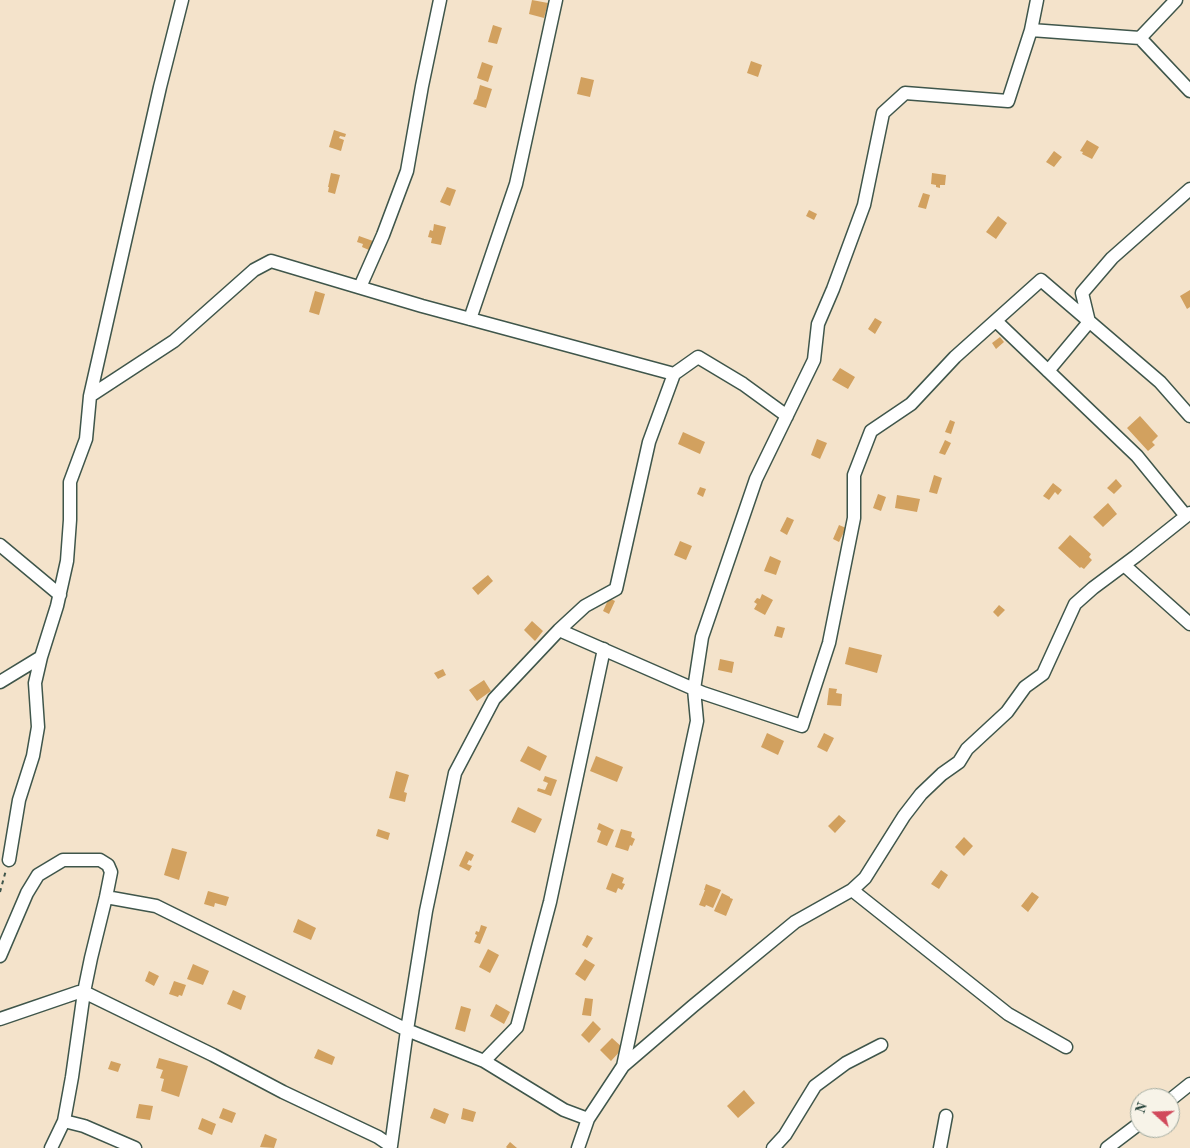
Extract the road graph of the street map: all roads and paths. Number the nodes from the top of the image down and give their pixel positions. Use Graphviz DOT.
graph roads {
  1 [pos="182,0"];
  2 [pos="440,0"];
  3 [pos="556,0"];
  4 [pos="1037,0"];
  5 [pos="1176,0"];
  6 [pos="1031,30"];
  7 [pos="1140,38"];
  8 [pos="1190,91"];
  9 [pos="1190,190"];
  10 [pos="360,288"];
  11 [pos="470,319"];
  12 [pos="996,321"];
  13 [pos="1089,322"];
  14 [pos="1048,371"];
  15 [pos="674,374"];
  16 [pos="90,396"];
  17 [pos="787,416"];
  18 [pos="1190,416"];
  19 [pos="1188,514"];
  20 [pos="0,545"];
  21 [pos="1124,565"];
  22 [pos="60,595"];
  23 [pos="1190,624"];
  24 [pos="559,630"];
  25 [pos="604,650"];
  26 [pos="41,657"];
  27 [pos="0,682"];
  28 [pos="694,689"];
  29 [pos="9,860"];
  30 [pos="852,890"];
  31 [pos="0,892"];
  32 [pos="106,897"];
  33 [pos="0,956"];
  34 [pos="84,992"];
  35 [pos="0,1019"];
  36 [pos="407,1030"];
  37 [pos="881,1045"];
  38 [pos="1066,1047"];
  39 [pos="484,1061"];
  40 [pos="623,1066"];
  41 [pos="1190,1084"];
  42 [pos="1180,1092"];
  43 [pos="946,1116"];
  44 [pos="588,1120"];
  45 [pos="64,1121"];
  46 [pos="1130,1131"];
  47 [pos="392,1147"];
  48 [pos="51,1148"];
  49 [pos="135,1148"];
  50 [pos="578,1148"];
  51 [pos="773,1148"];
  52 [pos="940,1148"];
  53 [pos="1107,1148"];
  1 -- 16 [label="street"];
  2 -- 10 [label="street"];
  3 -- 11 [label="street"];
  4 -- 6 [label="street"];
  5 -- 7 [label="street"];
  6 -- 7 [label="street"];
  6 -- 17 [label="street"];
  7 -- 8 [label="street"];
  9 -- 13 [label="street"];
  10 -- 11 [label="street"];
  10 -- 16 [label="street"];
  11 -- 15 [label="street"];
  12 -- 13 [label="street"];
  12 -- 14 [label="street"];
  12 -- 28 [label="street"];
  13 -- 14 [label="street"];
  13 -- 18 [label="street"];
  14 -- 19 [label="street"];
  15 -- 17 [label="street"];
  15 -- 24 [label="street"];
  16 -- 22 [label="street"];
  17 -- 28 [label="street"];
  19 -- 21 [label="street"];
  20 -- 22 [label="street"];
  21 -- 23 [label="street"];
  21 -- 30 [label="street"];
  22 -- 26 [label="street"];
  24 -- 25 [label="street"];
  24 -- 36 [label="street"];
  25 -- 28 [label="street"];
  25 -- 39 [label="street"];
  26 -- 27 [label="street"];
  26 -- 29 [label="street"];
  28 -- 40 [label="street"];
  29 -- 31 [label="path"];
  30 -- 38 [label="street"];
  30 -- 40 [label="street"];
  32 -- 33 [label="street"];
  32 -- 34 [label="street"];
  32 -- 36 [label="street"];
  34 -- 35 [label="street"];
  34 -- 45 [label="street"];
  34 -- 47 [label="street"];
  36 -- 39 [label="street"];
  36 -- 47 [label="street"];
  37 -- 51 [label="street"];
  39 -- 44 [label="street"];
  40 -- 44 [label="street"];
  41 -- 42 [label="street"];
  43 -- 52 [label="street"];
  44 -- 50 [label="street"];
  45 -- 48 [label="street"];
  45 -- 49 [label="street"];
  46 -- 53 [label="street"];
}
